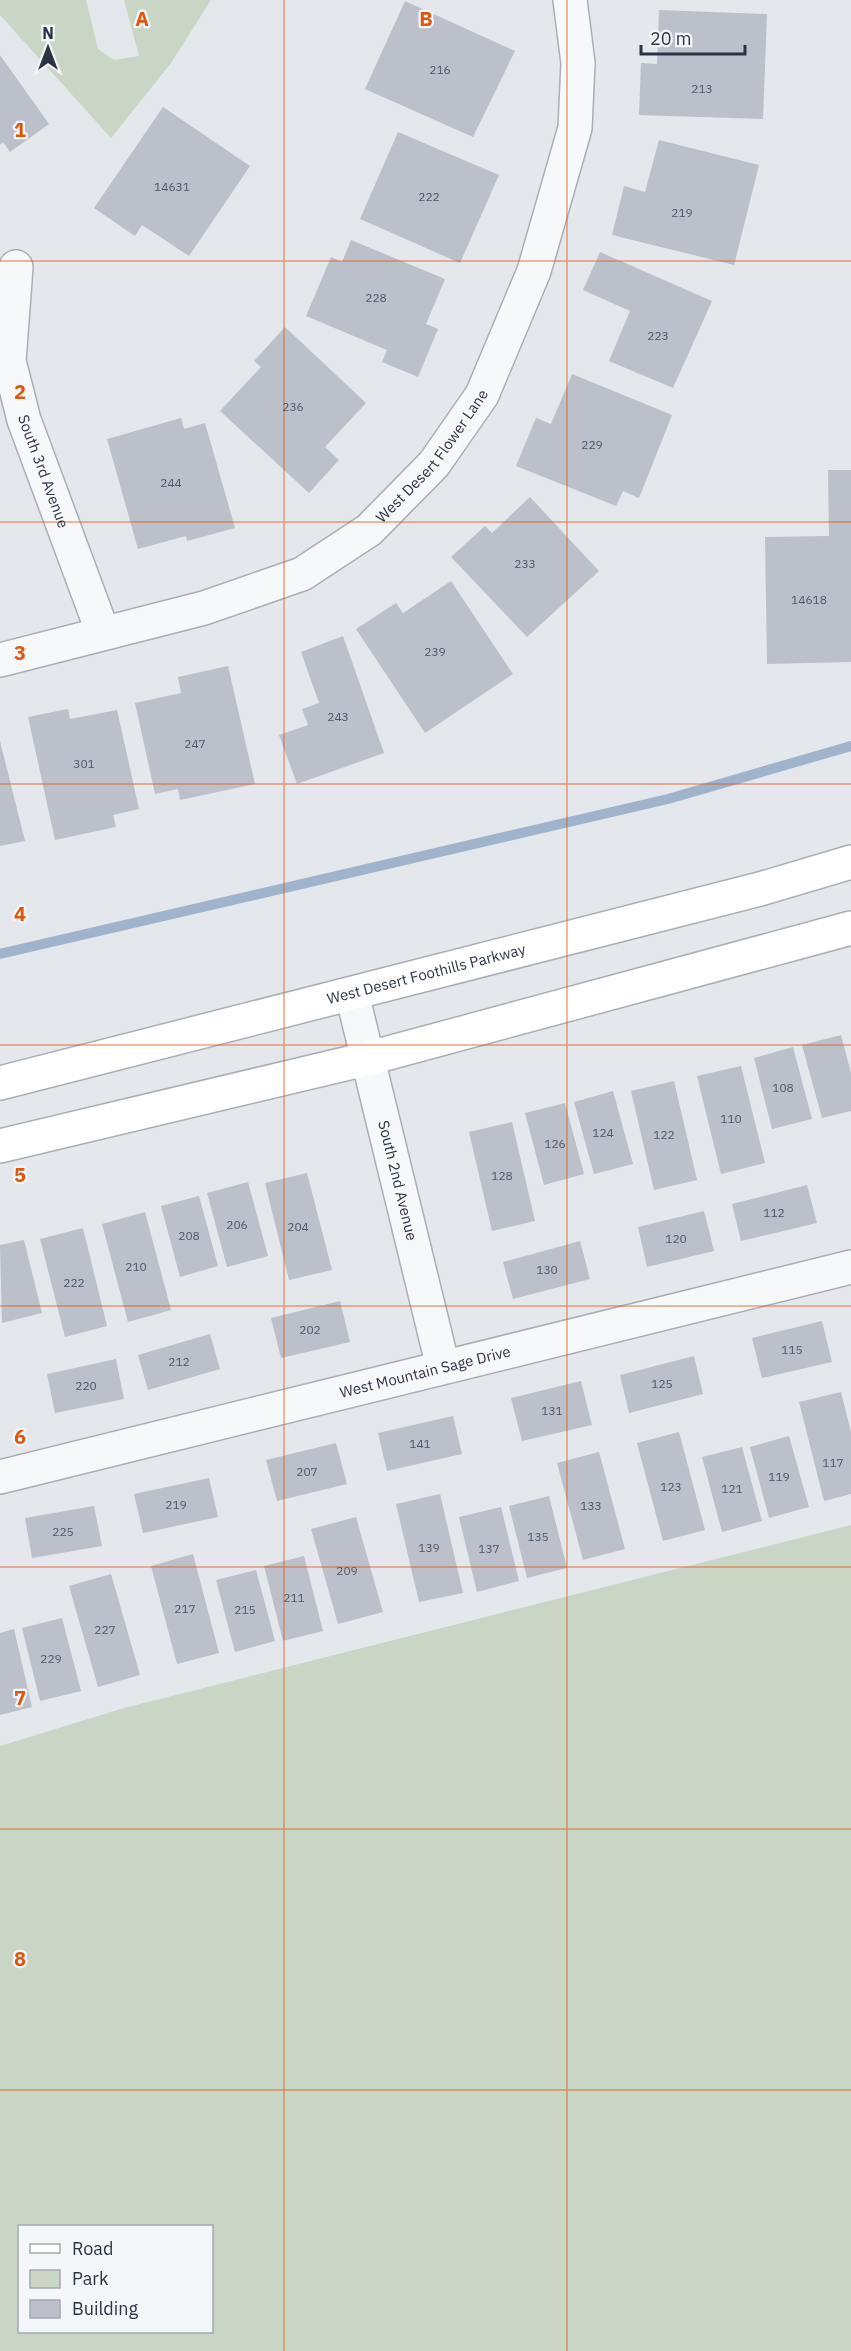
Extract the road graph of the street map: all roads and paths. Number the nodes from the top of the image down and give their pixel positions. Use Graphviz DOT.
graph roads {
  1 [pos="570,0"];
  2 [pos="16,267"];
  3 [pos="103,633"];
  4 [pos="0,660"];
  5 [pos="851,862"];
  6 [pos="851,928"];
  7 [pos="352,994"];
  8 [pos="370,1058"];
  9 [pos="0,1083"];
  10 [pos="0,1146"];
  11 [pos="851,1267"];
  12 [pos="443,1367"];
  13 [pos="0,1477"];
  1 -- 3 [label="street, West Desert Flower Lane"];
  2 -- 3 [label="street, South 3rd Avenue"];
  3 -- 4 [label="street, West Desert Flower Lane"];
  5 -- 7 [label="street, West Desert Foothills Parkway"];
  6 -- 8 [label="street"];
  7 -- 8 [label="street, South 2nd Avenue"];
  7 -- 9 [label="street, West Desert Foothills Parkway"];
  8 -- 10 [label="street"];
  8 -- 12 [label="street, South 2nd Avenue"];
  11 -- 12 [label="street, West Mountain Sage Drive"];
  12 -- 13 [label="street, West Mountain Sage Drive"];
}
